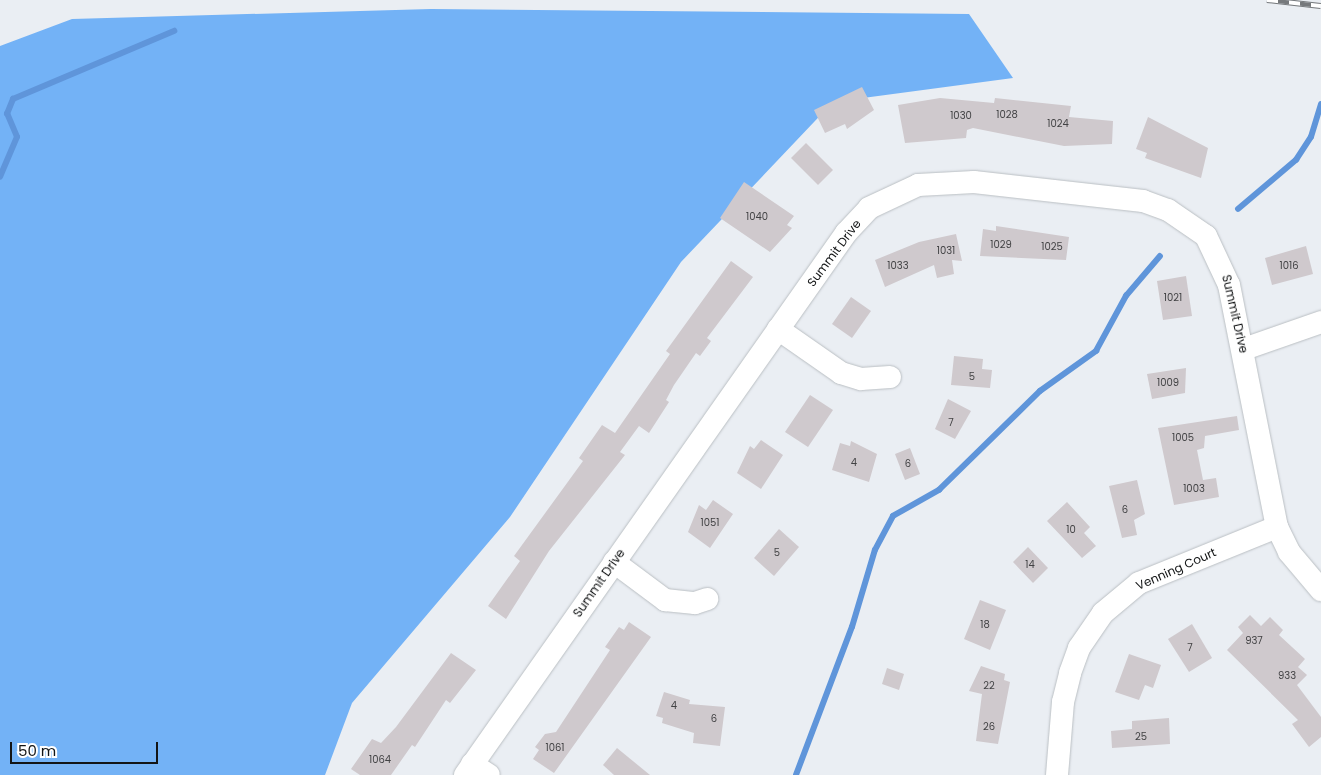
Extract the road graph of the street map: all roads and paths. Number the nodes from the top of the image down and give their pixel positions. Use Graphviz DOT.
graph roads {
  1 [pos="1321,322"];
  2 [pos="778,329"];
  3 [pos="1244,349"];
  4 [pos="890,377"];
  5 [pos="1277,527"];
  6 [pos="614,562"];
  7 [pos="1321,590"];
  8 [pos="707,599"];
  9 [pos="475,771"];
  10 [pos="1057,775"];
  1 -- 3 [label="street"];
  2 -- 3 [label="street, Summit Drive"];
  2 -- 4 [label="street"];
  2 -- 6 [label="street, Summit Drive"];
  3 -- 5 [label="street, Summit Drive"];
  5 -- 7 [label="street, Summit Drive"];
  5 -- 10 [label="street, Venning Court"];
  6 -- 8 [label="street"];
  6 -- 9 [label="street, Summit Drive"];
}
